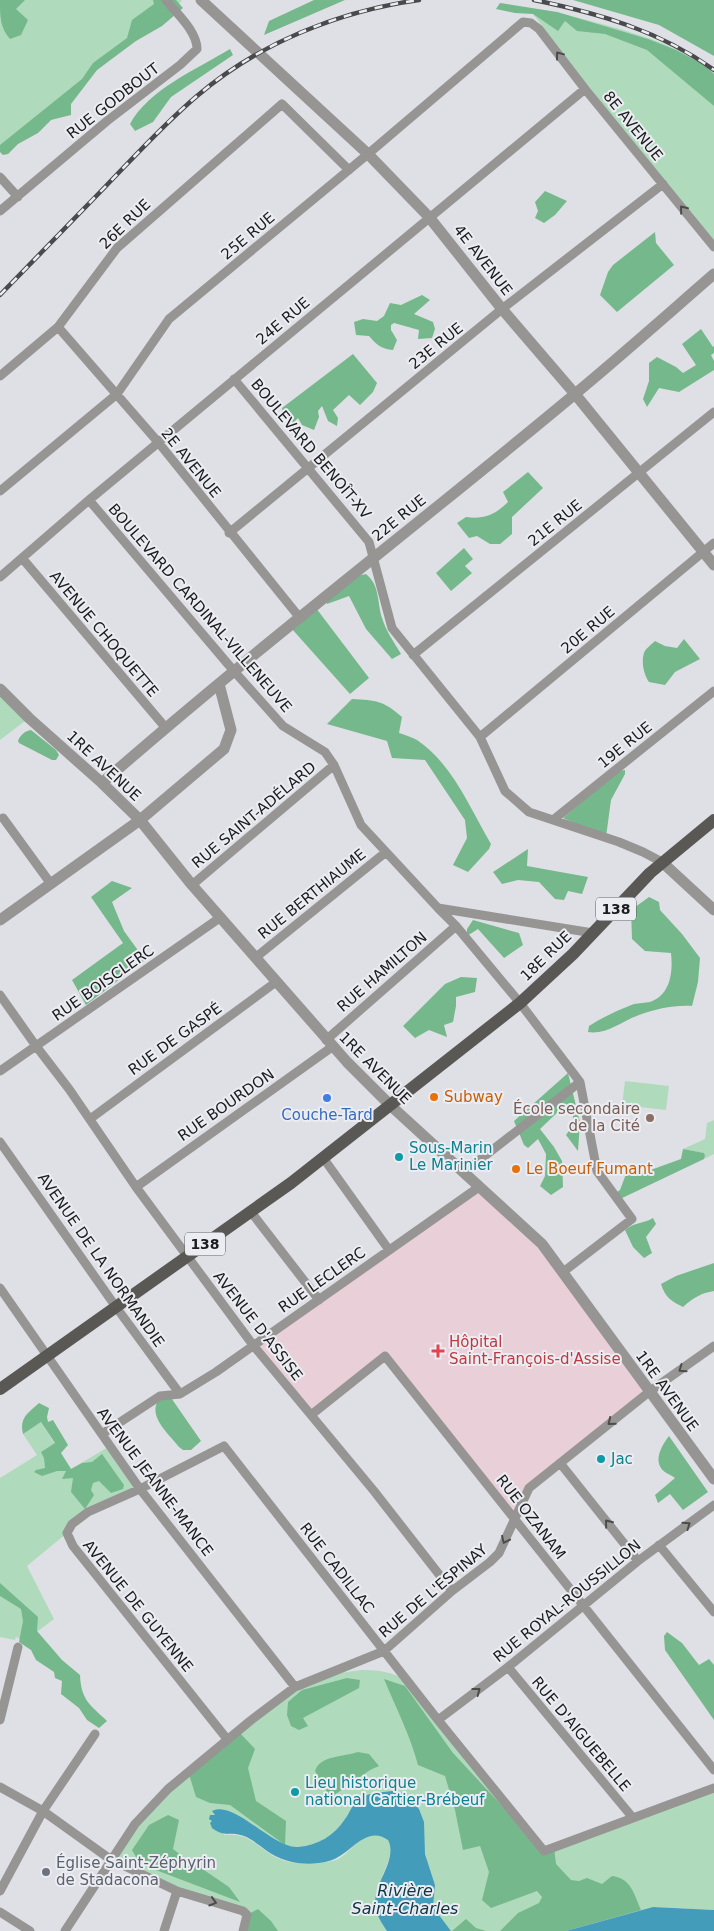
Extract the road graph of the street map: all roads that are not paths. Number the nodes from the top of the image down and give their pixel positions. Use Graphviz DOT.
graph roads {
  1 [pos="166,0"];
  2 [pos="201,0"];
  3 [pos="532,23"];
  4 [pos="585,89"];
  5 [pos="368,154"];
  6 [pos="349,170"];
  7 [pos="0,177"];
  8 [pos="663,184"];
  9 [pos="18,197"];
  10 [pos="0,212"];
  11 [pos="429,216"];
  12 [pos="714,247"];
  13 [pos="714,274"];
  14 [pos="502,309"];
  15 [pos="58,327"];
  16 [pos="0,376"];
  17 [pos="234,379"];
  18 [pos="117,394"];
  19 [pos="575,394"];
  20 [pos="714,412"];
  21 [pos="158,442"];
  22 [pos="307,469"];
  23 [pos="639,473"];
  24 [pos="0,492"];
  25 [pos="89,500"];
  26 [pos="229,532"];
  27 [pos="714,543"];
  28 [pos="704,552"];
  29 [pos="22,558"];
  30 [pos="373,558"];
  31 [pos="714,565"];
  32 [pos="0,576"];
  33 [pos="300,618"];
  34 [pos="413,655"];
  35 [pos="233,670"];
  36 [pos="219,684"];
  37 [pos="0,688"];
  38 [pos="714,691"];
  39 [pos="165,727"];
  40 [pos="480,737"];
  41 [pos="334,765"];
  42 [pos="102,783"];
  43 [pos="3,818"];
  44 [pos="140,820"];
  45 [pos="553,820"];
  46 [pos="714,820"];
  47 [pos="386,852"];
  48 [pos="662,862"];
  49 [pos="51,884"];
  50 [pos="192,885"];
  51 [pos="438,908"];
  52 [pos="714,910"];
  53 [pos="221,917"];
  54 [pos="0,920"];
  55 [pos="456,926"];
  56 [pos="593,933"];
  57 [pos="255,958"];
  58 [pos="276,982"];
  59 [pos="0,995"];
  60 [pos="520,1003"];
  61 [pos="329,1043"];
  62 [pos="36,1046"];
  63 [pos="0,1071"];
  64 [pos="580,1082"];
  65 [pos="390,1105"];
  66 [pos="90,1119"];
  67 [pos="0,1142"];
  68 [pos="324,1159"];
  69 [pos="464,1172"];
  70 [pos="136,1187"];
  71 [pos="479,1187"];
  72 [pos="251,1212"];
  73 [pos="389,1250"];
  74 [pos="187,1257"];
  75 [pos="564,1272"];
  76 [pos="0,1288"];
  77 [pos="319,1300"];
  78 [pos="116,1307"];
  79 [pos="253,1345"];
  80 [pos="714,1346"];
  81 [pos="46,1356"];
  82 [pos="0,1389"];
  83 [pos="649,1392"];
  84 [pos="180,1394"];
  85 [pos="311,1415"];
  86 [pos="102,1434"];
  87 [pos="560,1463"];
  88 [pos="714,1479"];
  89 [pos="140,1489"];
  90 [pos="714,1505"];
  91 [pos="515,1517"];
  92 [pos="659,1545"];
  93 [pos="638,1561"];
  94 [pos="452,1591"];
  95 [pos="583,1605"];
  96 [pos="714,1612"];
  97 [pos="18,1647"];
  98 [pos="384,1651"];
  99 [pos="508,1667"];
  100 [pos="295,1687"];
  101 [pos="0,1720"];
  102 [pos="438,1720"];
  103 [pos="95,1734"];
  104 [pos="227,1740"];
  105 [pos="714,1770"];
  106 [pos="0,1787"];
  107 [pos="714,1788"];
  108 [pos="43,1811"];
  109 [pos="633,1818"];
  110 [pos="110,1859"];
  111 [pos="0,1891"];
  112 [pos="177,1891"];
  113 [pos="0,1912"];
  114 [pos="30,1931"];
  115 [pos="65,1931"];
  116 [pos="164,1931"];
  117 [pos="243,1931"];
  1 -- 9 [label="street, RUE GODBOUT"];
  2 -- 5 [label="street, 4E AVENUE"];
  4 -- 3 [label="street, 8E AVENUE, one-way"];
  3 -- 5 [label="street, 25E RUE"];
  4 -- 8 [label="street, 8E AVENUE"];
  4 -- 11 [label="street, 24E RUE"];
  5 -- 6 [label="street, 25E RUE"];
  5 -- 11 [label="street, 4E AVENUE"];
  6 -- 15 [label="street, 26E RUE"];
  6 -- 18 [label="street, 25E RUE"];
  7 -- 9 [label="street"];
  12 -- 8 [label="street, 8E AVENUE, one-way"];
  8 -- 14 [label="street, 23E RUE"];
  9 -- 10 [label="street, RUE GODBOUT"];
  11 -- 14 [label="street, 4E AVENUE"];
  11 -- 17 [label="street, 24E RUE"];
  13 -- 19 [label="street, 22E RUE"];
  14 -- 19 [label="street, 4E AVENUE"];
  14 -- 22 [label="street, 23E RUE"];
  15 -- 16 [label="street, 26E RUE"];
  15 -- 18 [label="street, 2E AVENUE"];
  17 -- 21 [label="street, 24E RUE"];
  17 -- 22 [label="street, BOULEVARD BENOÎT-XV"];
  18 -- 21 [label="street, 2E AVENUE"];
  18 -- 24 [label="street, 25E RUE"];
  19 -- 23 [label="street, 4E AVENUE"];
  19 -- 30 [label="street, 22E RUE"];
  20 -- 23 [label="street, 21E RUE"];
  21 -- 25 [label="street, 24E RUE"];
  21 -- 26 [label="street, 2E AVENUE"];
  22 -- 26 [label="street, 23E RUE"];
  22 -- 30 [label="street, BOULEVARD BENOÎT-XV"];
  23 -- 28 [label="street, 4E AVENUE"];
  23 -- 34 [label="street, 21E RUE"];
  25 -- 29 [label="street, 24E RUE"];
  25 -- 35 [label="street, BOULEVARD CARDINAL-VILLENEUVE"];
  26 -- 33 [label="street, 2E AVENUE"];
  27 -- 28 [label="street, 20E RUE"];
  28 -- 31 [label="street, 4E AVENUE"];
  28 -- 40 [label="street, 20E RUE"];
  29 -- 32 [label="street, 24E RUE"];
  29 -- 39 [label="street, AVENUE CHOQUETTE"];
  30 -- 33 [label="street, 22E RUE"];
  30 -- 34 [label="street, BOULEVARD BENOÎT-XV"];
  33 -- 35 [label="street, 22E RUE"];
  34 -- 40 [label="street, BOULEVARD BENOÎT-XV"];
  35 -- 36 [label="street, 22E RUE"];
  35 -- 41 [label="street, BOULEVARD CARDINAL-VILLENEUVE"];
  36 -- 39 [label="street, 22E RUE"];
  36 -- 44 [label="street"];
  37 -- 42 [label="street, 1RE AVENUE"];
  38 -- 45 [label="street, 19E RUE"];
  39 -- 42 [label="street, 22E RUE"];
  40 -- 45 [label="street, BOULEVARD BENOÎT-XV"];
  41 -- 47 [label="street, BOULEVARD CARDINAL-VILLENEUVE"];
  41 -- 50 [label="street, RUE SAINT-ADÉLARD"];
  42 -- 44 [label="street, 1RE AVENUE"];
  43 -- 49 [label="street"];
  44 -- 49 [label="street"];
  44 -- 50 [label="street, 1RE AVENUE"];
  45 -- 48 [label="street, BOULEVARD BENOÎT-XV"];
  46 -- 48 [label="main road, 18E RUE / 138"];
  47 -- 51 [label="street, BOULEVARD CARDINAL-VILLENEUVE"];
  47 -- 57 [label="street, RUE BERTHIAUME"];
  48 -- 52 [label="street, BOULEVARD BENOÎT-XV"];
  48 -- 56 [label="main road, 18E RUE / 138"];
  49 -- 54 [label="street"];
  50 -- 53 [label="street, 1RE AVENUE"];
  51 -- 55 [label="street, BOULEVARD CARDINAL-VILLENEUVE"];
  51 -- 56 [label="street"];
  53 -- 57 [label="street, 1RE AVENUE"];
  53 -- 62 [label="street, RUE BOISCLERC"];
  55 -- 60 [label="street, BOULEVARD CARDINAL-VILLENEUVE"];
  55 -- 61 [label="street, RUE HAMILTON"];
  56 -- 60 [label="main road, 18E RUE / 138"];
  57 -- 58 [label="street, 1RE AVENUE"];
  58 -- 61 [label="street, 1RE AVENUE"];
  58 -- 66 [label="street, RUE DE GASPÉ"];
  59 -- 62 [label="street, AVENUE D'ASSISE"];
  60 -- 64 [label="street"];
  60 -- 65 [label="main road, 18E RUE / 138"];
  61 -- 65 [label="street, 1RE AVENUE"];
  61 -- 70 [label="street, RUE BOURDON"];
  62 -- 63 [label="street, RUE BOISCLERC"];
  62 -- 66 [label="street, AVENUE D'ASSISE"];
  64 -- 69 [label="street"];
  64 -- 75 [label="street"];
  65 -- 68 [label="main road, 138"];
  65 -- 69 [label="street, 1RE AVENUE"];
  66 -- 70 [label="street, AVENUE D'ASSISE"];
  67 -- 78 [label="street, AVENUE DE LA NORMANDIE"];
  68 -- 72 [label="main road, 138"];
  68 -- 73 [label="street"];
  69 -- 71 [label="street, 1RE AVENUE"];
  70 -- 74 [label="street, AVENUE D'ASSISE"];
  71 -- 73 [label="street, RUE LECLERC"];
  71 -- 75 [label="street, 1RE AVENUE"];
  72 -- 74 [label="main road, 138"];
  72 -- 77 [label="street"];
  73 -- 77 [label="street, RUE LECLERC"];
  74 -- 78 [label="main road, 138"];
  74 -- 79 [label="street, AVENUE D'ASSISE"];
  75 -- 83 [label="street, 1RE AVENUE"];
  76 -- 81 [label="street, AVENUE JEANNE-MANCE"];
  77 -- 79 [label="street, RUE LECLERC"];
  78 -- 81 [label="main road, 138"];
  78 -- 84 [label="street, AVENUE DE LA NORMANDIE"];
  79 -- 84 [label="street, RUE LECLERC"];
  79 -- 85 [label="street, AVENUE D'ASSISE"];
  80 -- 83 [label="street, one-way"];
  81 -- 82 [label="main road, 138"];
  81 -- 86 [label="street, AVENUE JEANNE-MANCE"];
  83 -- 87 [label="street, RUE DE L'ESPINAY, one-way"];
  83 -- 88 [label="street, 1RE AVENUE"];
  84 -- 86 [label="street, RUE LECLERC"];
  85 -- 91 [label="street, RUE OZANAM"];
  85 -- 94 [label="street, AVENUE D'ASSISE"];
  86 -- 89 [label="street, AVENUE JEANNE-MANCE"];
  87 -- 91 [label="street, RUE DE L'ESPINAY"];
  93 -- 87 [label="street, one-way"];
  89 -- 98 [label="street, RUE CADILLAC"];
  89 -- 100 [label="street, AVENUE JEANNE-MANCE"];
  89 -- 104 [label="street, AVENUE DE GUYENNE"];
  92 -- 90 [label="street, RUE ROYAL-ROUSSILLON, one-way"];
  91 -- 94 [label="street, RUE DE L'ESPINAY, one-way"];
  91 -- 95 [label="street, RUE OZANAM"];
  92 -- 93 [label="street, RUE ROYAL-ROUSSILLON"];
  92 -- 96 [label="street"];
  93 -- 95 [label="street, RUE ROYAL-ROUSSILLON"];
  94 -- 98 [label="street, RUE DE L'ESPINAY"];
  95 -- 99 [label="street, RUE ROYAL-ROUSSILLON"];
  95 -- 105 [label="street, RUE OZANAM"];
  97 -- 101 [label="street"];
  98 -- 100 [label="street, RUE DE L'ESPINAY"];
  98 -- 102 [label="street, RUE CADILLAC"];
  102 -- 99 [label="street, RUE ROYAL-ROUSSILLON, one-way"];
  99 -- 109 [label="street, RUE D'AIGUEBELLE"];
  100 -- 104 [label="street, RUE DE L'ESPINAY"];
  102 -- 109 [label="street, RUE CADILLAC"];
  103 -- 108 [label="street"];
  104 -- 110 [label="street, RUE DE L'ESPINAY"];
  106 -- 108 [label="street"];
  107 -- 109 [label="street"];
  108 -- 110 [label="street"];
  108 -- 111 [label="street"];
  110 -- 112 [label="street"];
  110 -- 115 [label="street, RUE DE L'ESPINAY"];
  112 -- 116 [label="street"];
  112 -- 117 [label="street, one-way"];
  113 -- 114 [label="street"];
}
